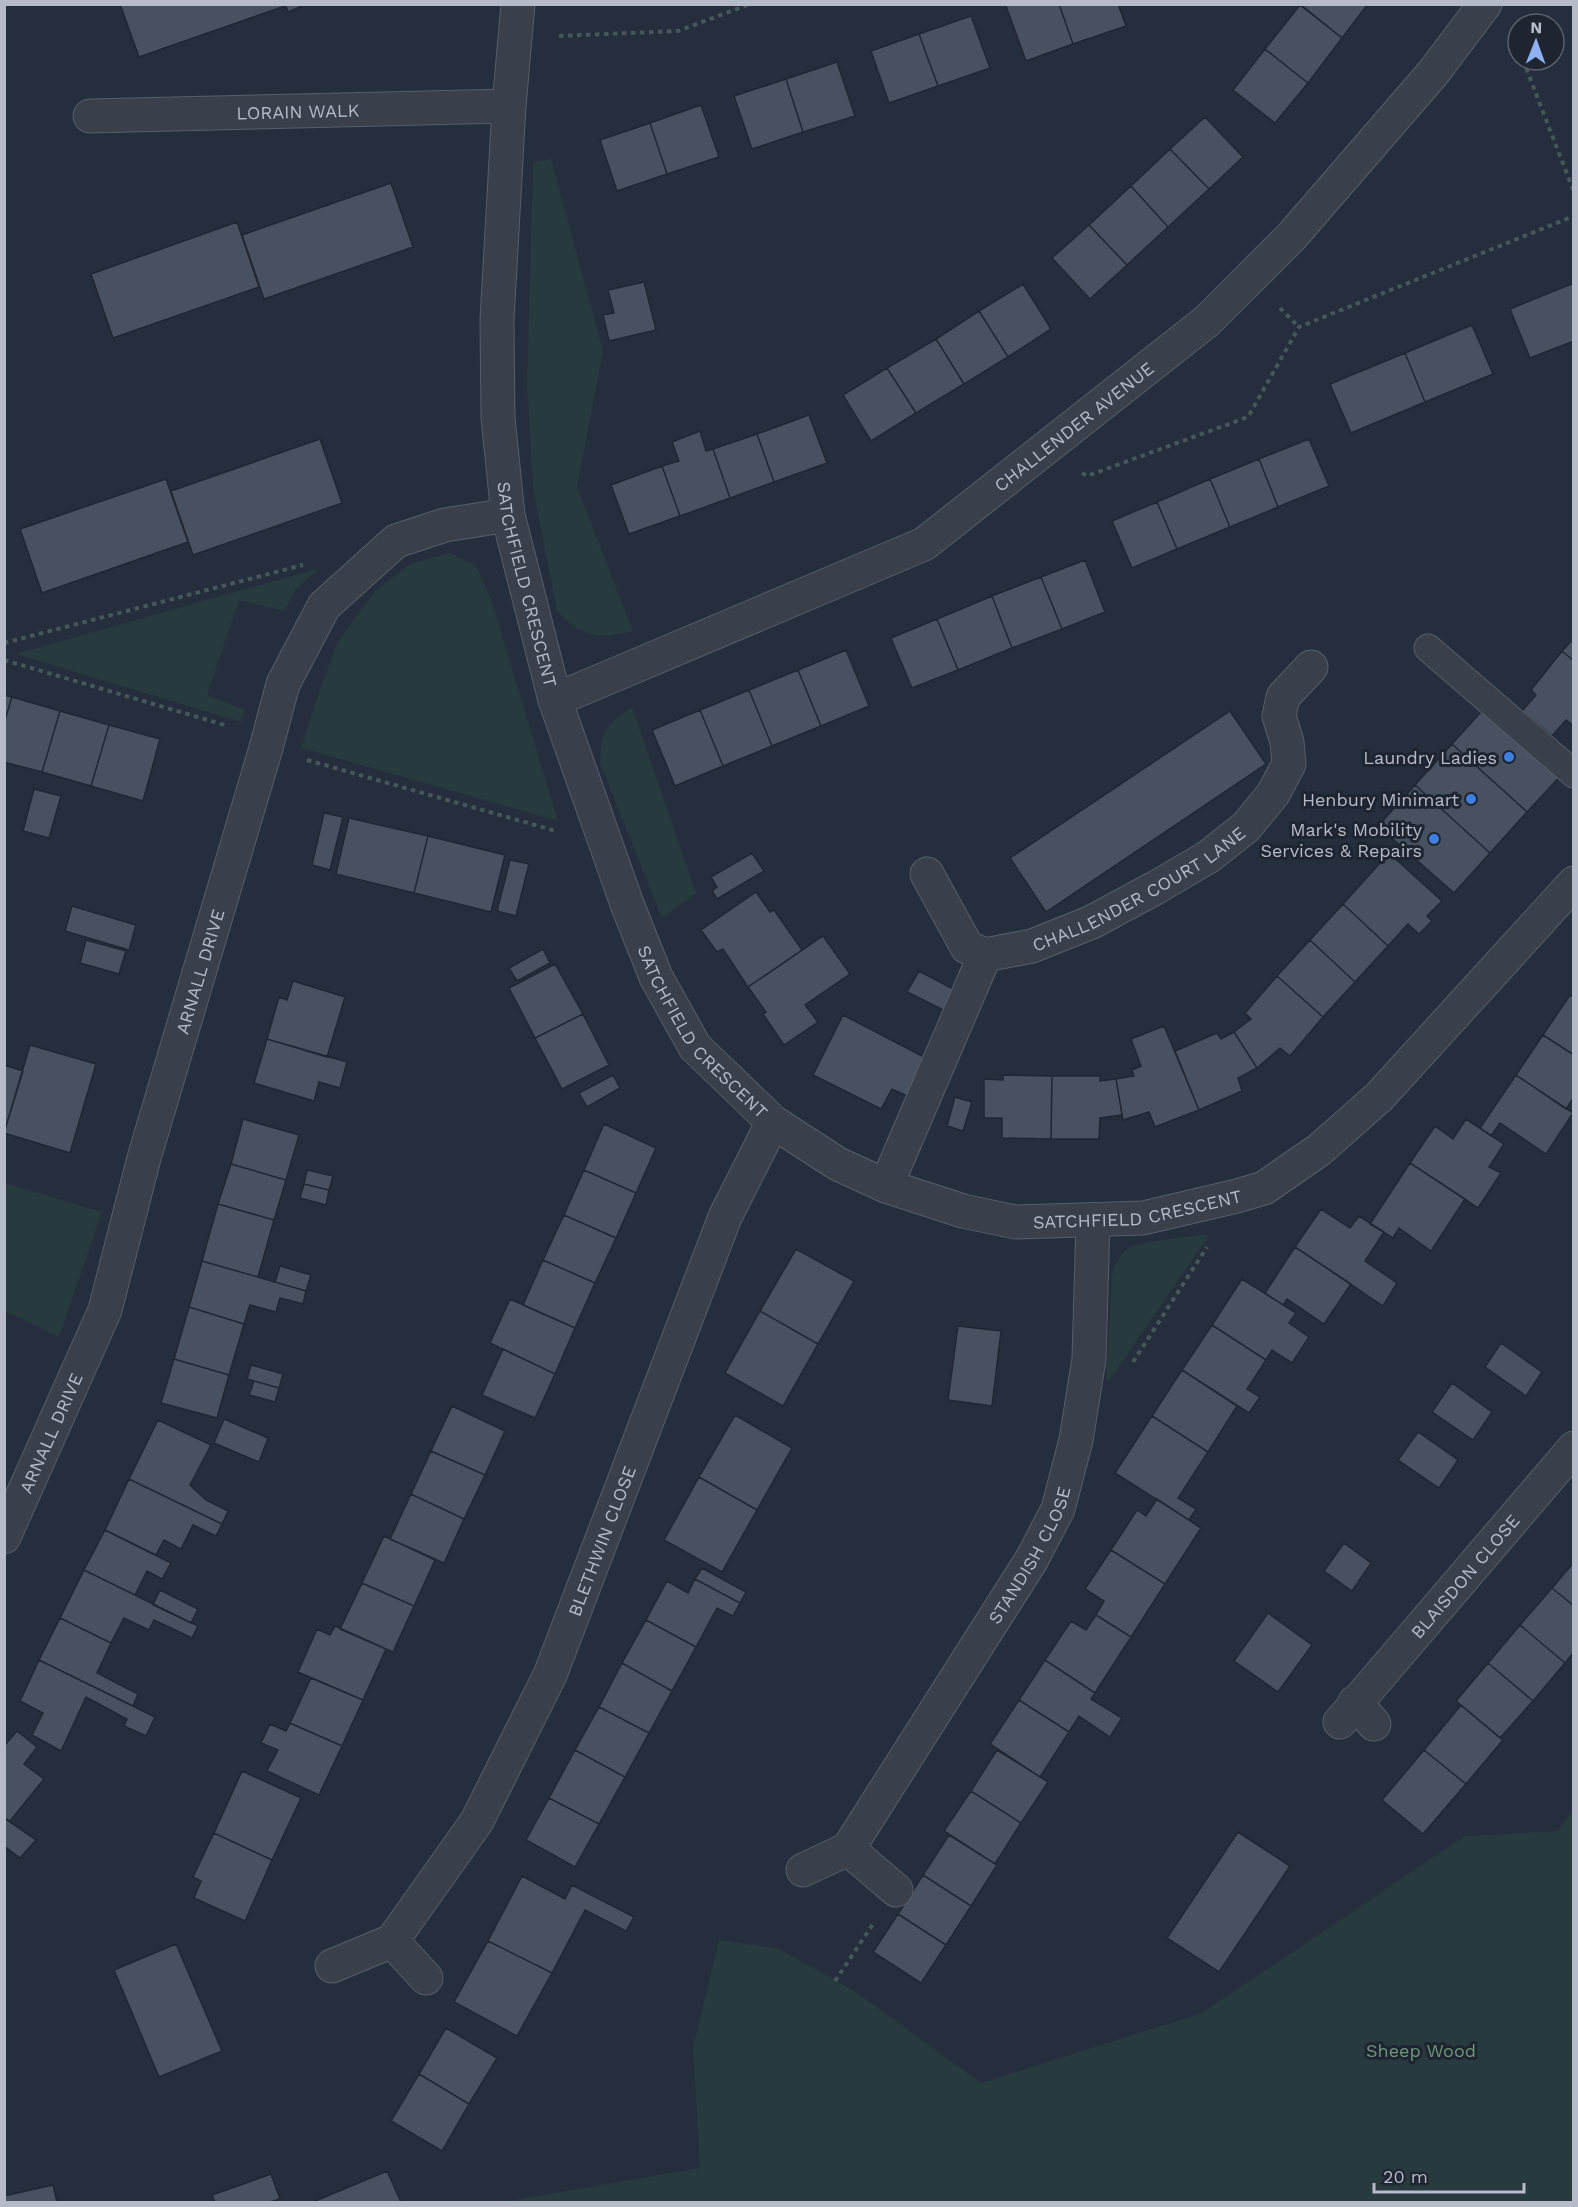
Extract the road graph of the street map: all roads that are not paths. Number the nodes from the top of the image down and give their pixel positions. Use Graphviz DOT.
graph roads {
  1 [pos="518,4"];
  2 [pos="1485,4"];
  3 [pos="508,106"];
  4 [pos="90,116"];
  5 [pos="508,515"];
  6 [pos="1428,648"];
  7 [pos="1311,667"];
  8 [pos="555,700"];
  9 [pos="1574,774"];
  10 [pos="927,874"];
  11 [pos="1574,883"];
  12 [pos="985,955"];
  13 [pos="773,1122"];
  14 [pos="886,1186"];
  15 [pos="1093,1221"];
  16 [pos="1574,1448"];
  17 [pos="4,1537"];
  18 [pos="1356,1716"];
  19 [pos="848,1849"];
  20 [pos="803,1869"];
  21 [pos="897,1890"];
  22 [pos="392,1941"];
  23 [pos="332,1966"];
  24 [pos="426,1978"];
  1 -- 3 [label="street, SATCHFIELD CRESCENT"];
  2 -- 8 [label="street, CHALLENDER AVENUE"];
  3 -- 4 [label="street, LORAIN WALK"];
  3 -- 5 [label="street, SATCHFIELD CRESCENT"];
  5 -- 8 [label="street, SATCHFIELD CRESCENT"];
  5 -- 17 [label="street, ARNALL DRIVE"];
  6 -- 9 [label="lane"];
  7 -- 12 [label="street, CHALLENDER COURT LANE"];
  8 -- 13 [label="street, SATCHFIELD CRESCENT"];
  10 -- 12 [label="street"];
  11 -- 15 [label="street, SATCHFIELD CRESCENT"];
  12 -- 14 [label="street"];
  13 -- 14 [label="street, SATCHFIELD CRESCENT"];
  13 -- 22 [label="street, BLETHWIN CLOSE"];
  14 -- 15 [label="street, SATCHFIELD CRESCENT"];
  15 -- 19 [label="street, STANDISH CLOSE"];
  16 -- 18 [label="street, BLAISDON CLOSE"];
  19 -- 20 [label="street"];
  19 -- 21 [label="street"];
  22 -- 23 [label="street"];
  22 -- 24 [label="street"];
}
